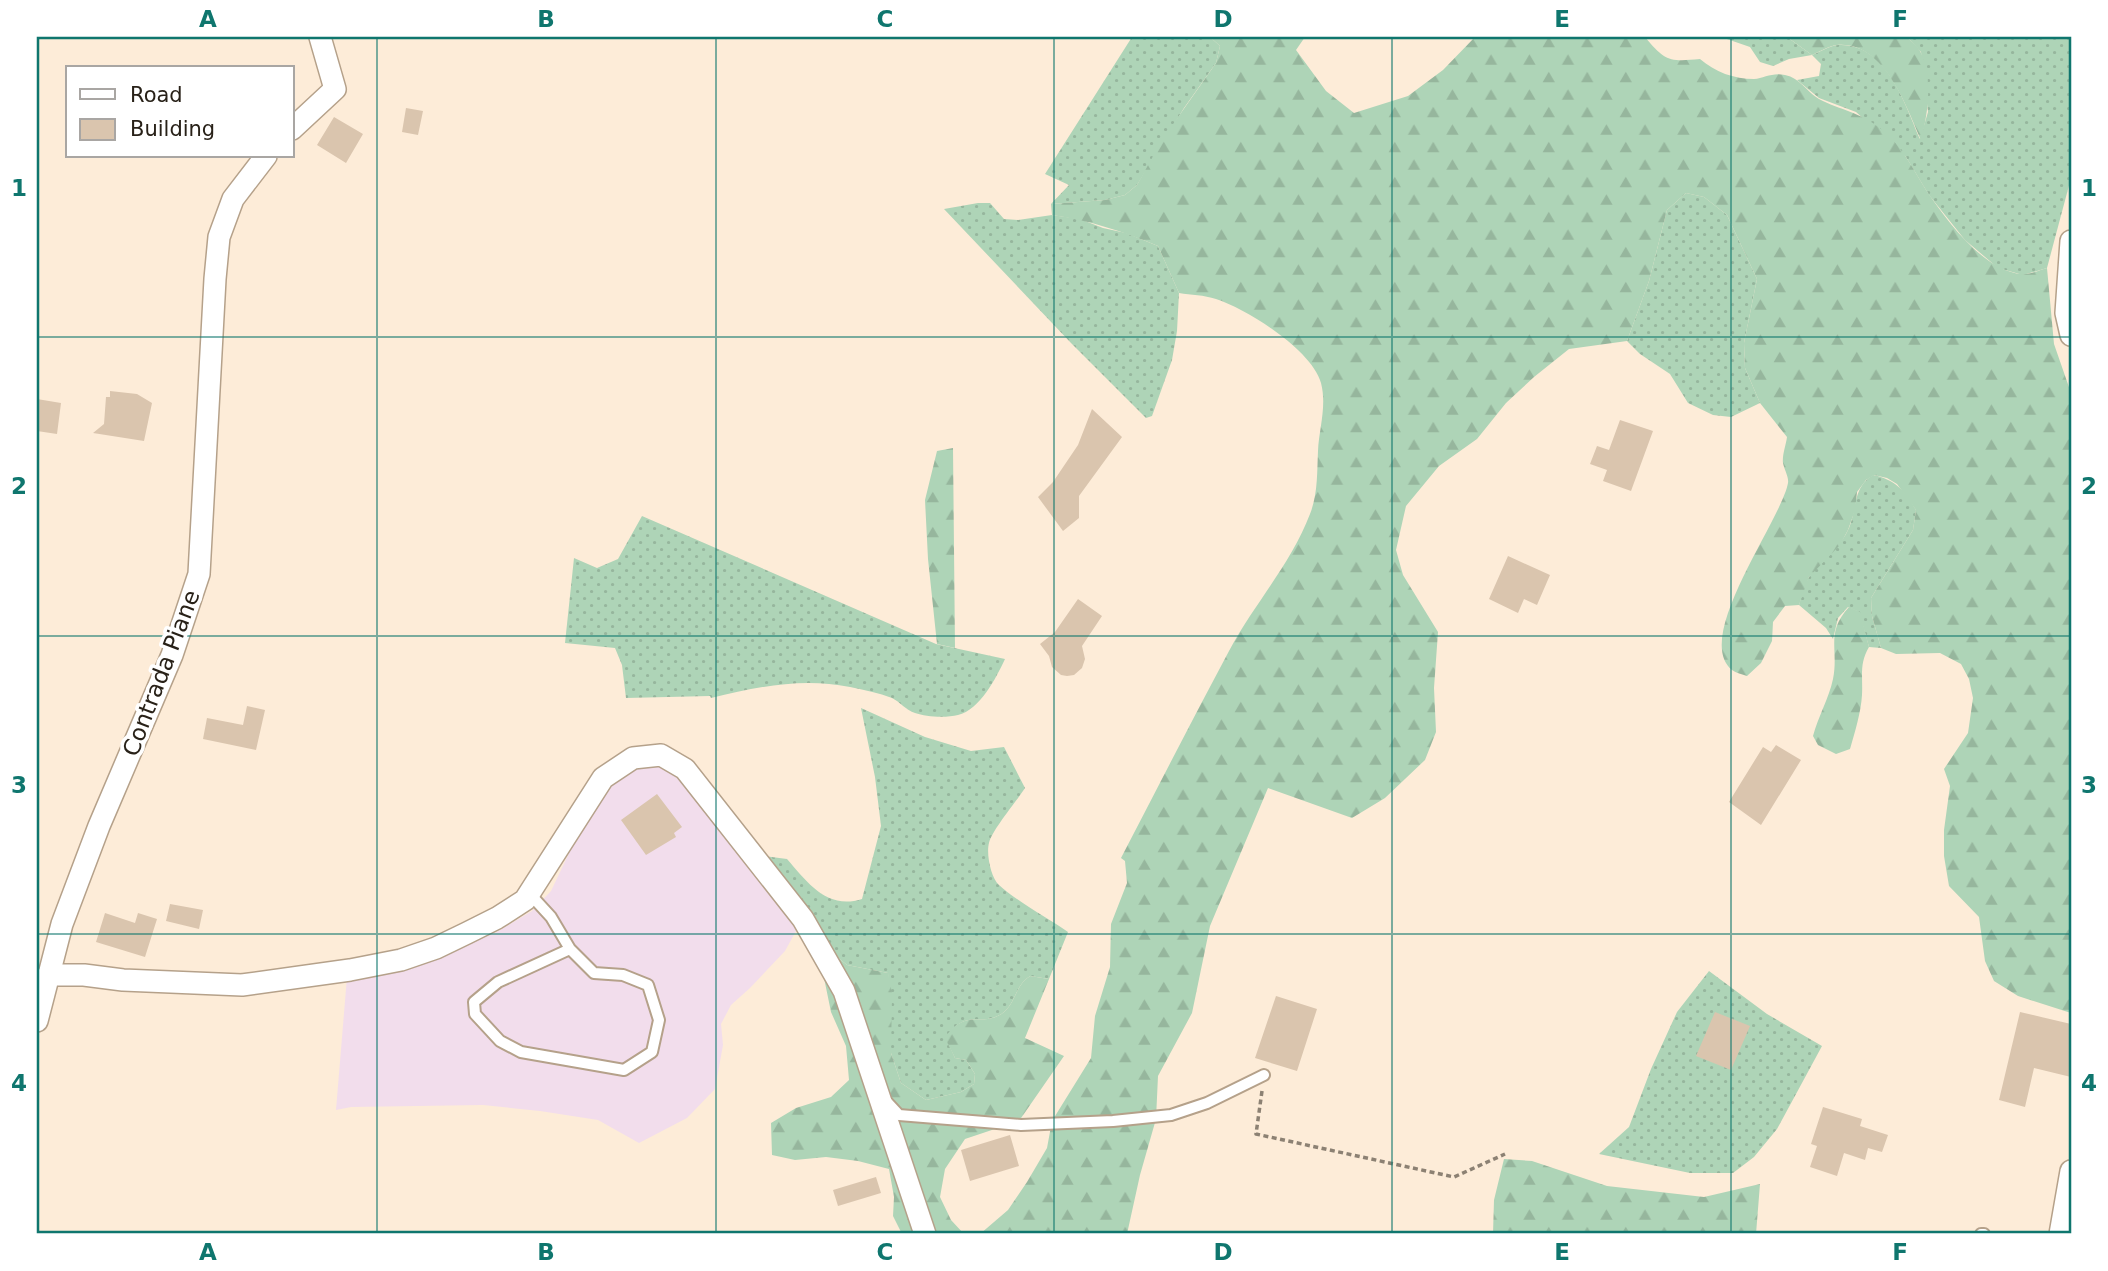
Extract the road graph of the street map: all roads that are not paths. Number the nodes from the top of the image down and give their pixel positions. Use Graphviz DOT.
graph roads {
  1 [pos="320,37"];
  2 [pos="294,127"];
  3 [pos="264,158"];
  4 [pos="2071,241"];
  5 [pos="2071,335"];
  6 [pos="529,893"];
  7 [pos="570,949"];
  8 [pos="48,975"];
  9 [pos="37,1021"];
  10 [pos="1264,1075"];
  11 [pos="874,1088"];
  12 [pos="2071,1171"];
  13 [pos="925,1234"];
  14 [pos="2060,1234"];
  1 -- 2 [label="street"];
  3 -- 8 [label="street, Contrada Piane"];
  4 -- 5 [label="street"];
  6 -- 7 [label="lane"];
  6 -- 8 [label="street"];
  6 -- 11 [label="street"];
  7 -- 7 [label="lane"];
  8 -- 9 [label="street, Contrada Piane"];
  10 -- 11 [label="lane"];
  11 -- 13 [label="street"];
  12 -- 14 [label="street"];
}
